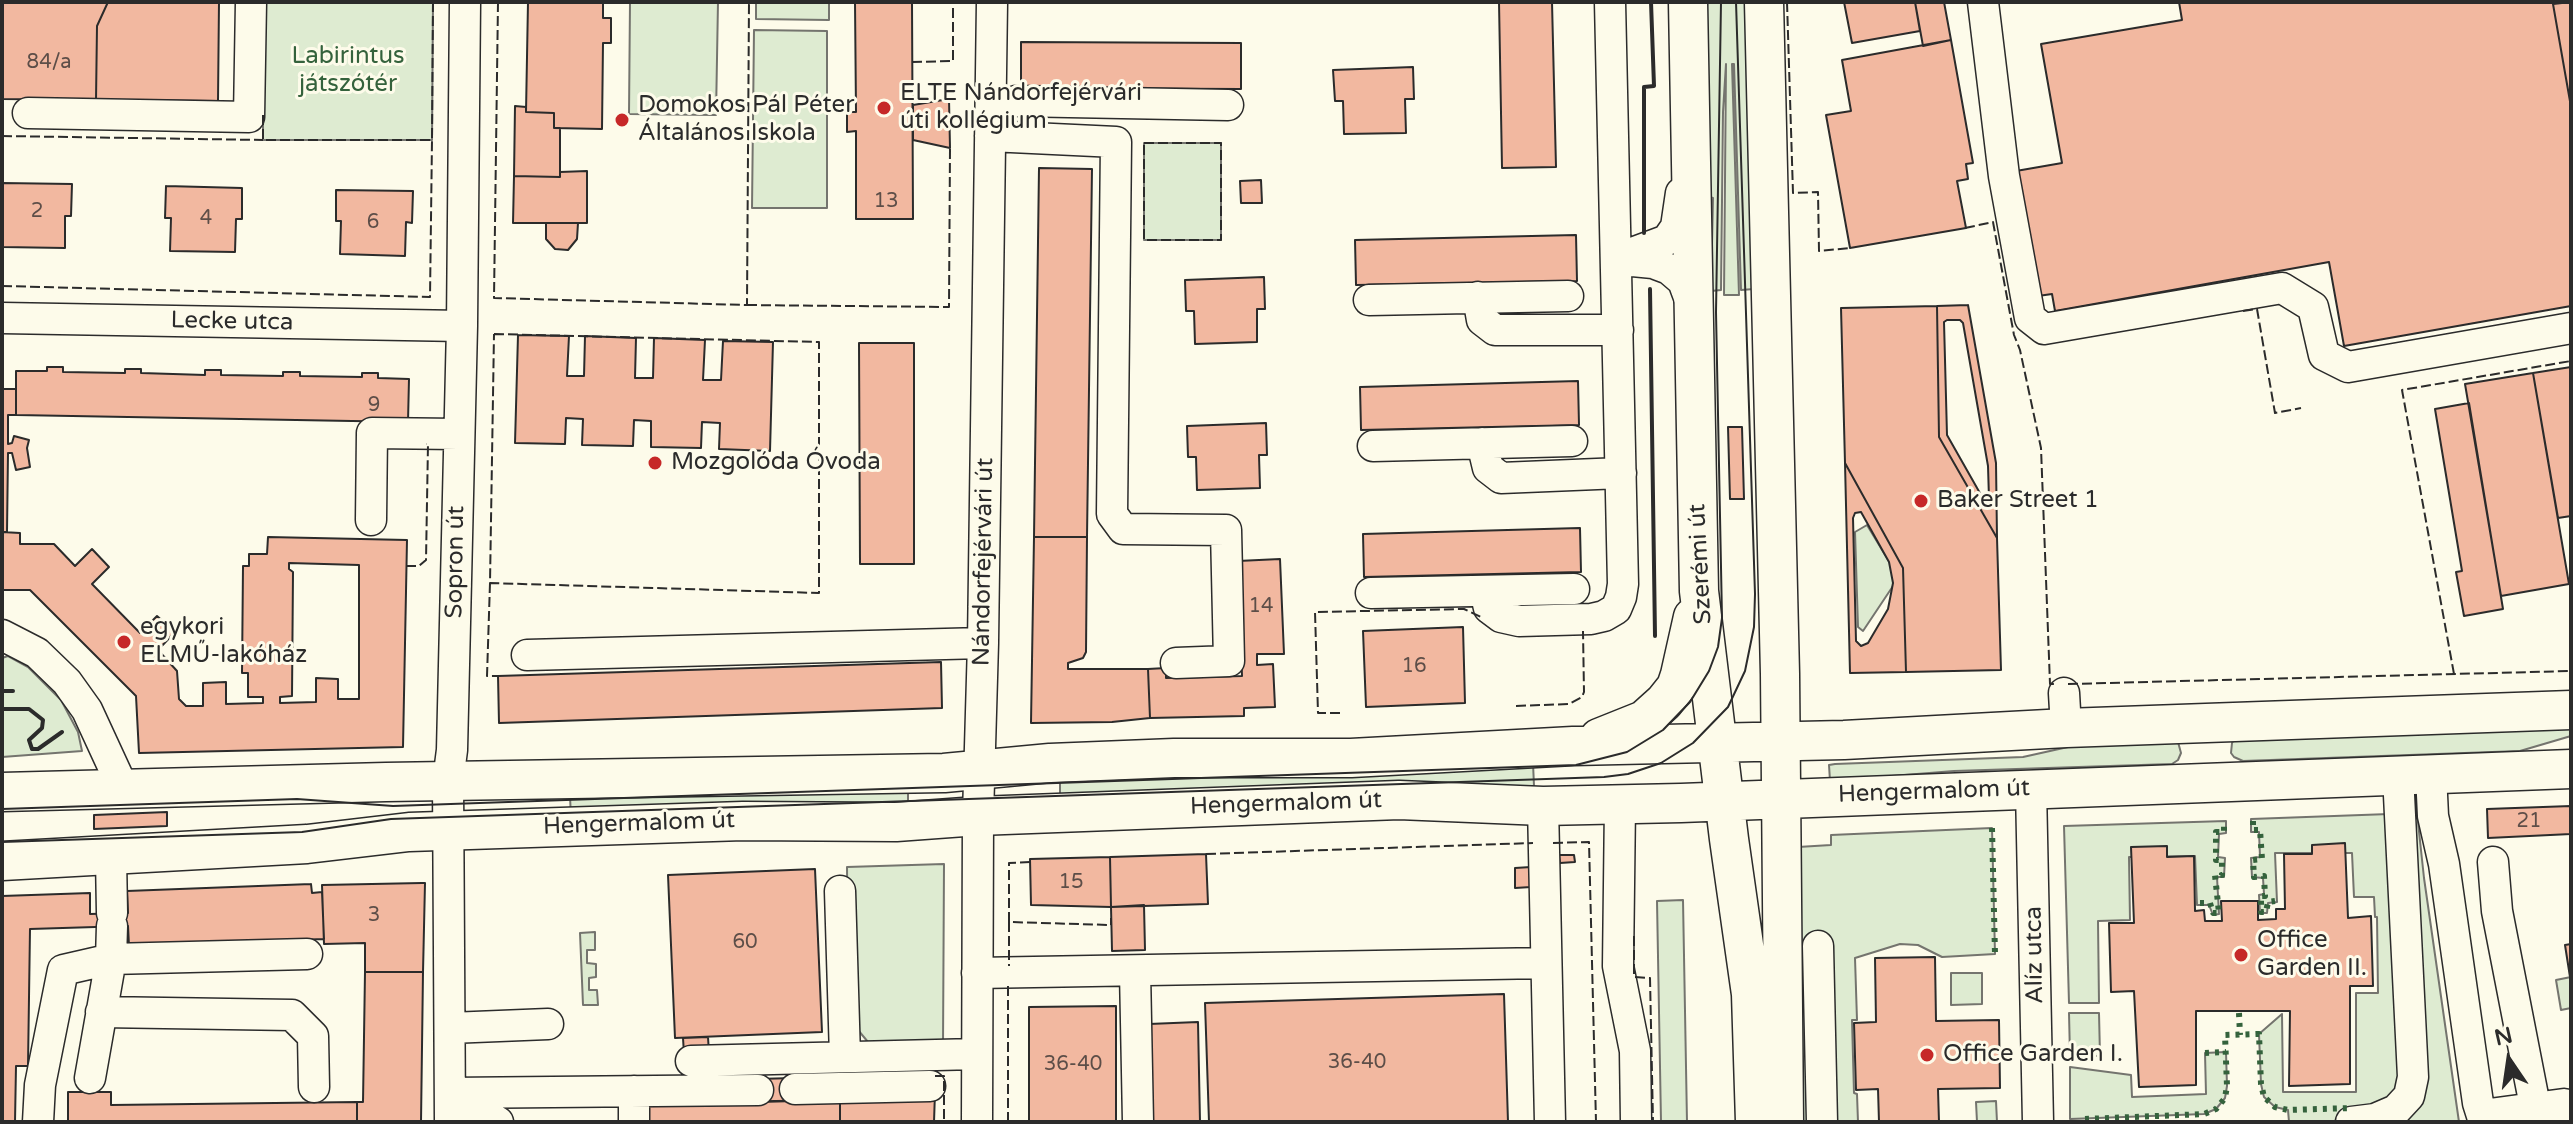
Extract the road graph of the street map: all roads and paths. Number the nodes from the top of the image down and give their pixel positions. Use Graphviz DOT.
graph roads {
  1 [pos="251,2"];
  2 [pos="465,2"];
  3 [pos="992,2"];
  4 [pos="1610,2"];
  5 [pos="1688,2"];
  6 [pos="1764,2"];
  7 [pos="1983,2"];
  8 [pos="1016,101"];
  9 [pos="1118,103"];
  10 [pos="1228,105"];
  11 [pos="28,113"];
  12 [pos="990,136"];
  13 [pos="1691,136"];
  14 [pos="1116,142"];
  15 [pos="1616,259"];
  16 [pos="1568,296"];
  17 [pos="1478,297"];
  18 [pos="1369,300"];
  19 [pos="1695,313"];
  20 [pos="2,318"];
  21 [pos="462,326"];
  22 [pos="2571,328"];
  23 [pos="1618,330"];
  24 [pos="458,434"];
  25 [pos="1572,441"];
  26 [pos="1482,443"];
  27 [pos="1373,446"];
  28 [pos="1621,473"];
  29 [pos="371,520"];
  30 [pos="1574,589"];
  31 [pos="1485,591"];
  32 [pos="1699,591"];
  33 [pos="1371,593"];
  34 [pos="2,635"];
  35 [pos="983,643"];
  36 [pos="527,655"];
  37 [pos="1176,663"];
  38 [pos="2571,710"];
  39 [pos="2201,724"];
  40 [pos="1780,741"];
  41 [pos="1717,743"];
  42 [pos="1573,746"];
  43 [pos="2571,769"];
  44 [pos="978,771"];
  45 [pos="2414,775"];
  46 [pos="448,781"];
  47 [pos="2205,783"];
  48 [pos="123,788"];
  49 [pos="2031,789"];
  50 [pos="2,792"];
  51 [pos="1781,797"];
  52 [pos="1725,800"];
  53 [pos="1620,804"];
  54 [pos="1543,806"];
  55 [pos="978,816"];
  56 [pos="448,831"];
  57 [pos="111,857"];
  58 [pos="2,861"];
  59 [pos="2493,862"];
  60 [pos="840,891"];
  61 [pos="1818,946"];
  62 [pos="307,954"];
  63 [pos="111,959"];
  64 [pos="1546,963"];
  65 [pos="1135,971"];
  66 [pos="977,973"];
  67 [pos="101,1012"];
  68 [pos="548,1024"];
  69 [pos="450,1028"];
  70 [pos="977,1054"];
  71 [pos="845,1057"];
  72 [pos="691,1061"];
  73 [pos="90,1078"];
  74 [pos="930,1086"];
  75 [pos="314,1087"];
  76 [pos="795,1089"];
  77 [pos="758,1090"];
  78 [pos="634,1091"];
  79 [pos="2535,1106"];
  80 [pos="450,1110"];
  81 [pos="2398,1116"];
  82 [pos="2483,1119"];
  83 [pos="38,1122"];
  84 [pos="498,1122"];
  85 [pos="634,1122"];
  86 [pos="977,1122"];
  87 [pos="1138,1122"];
  88 [pos="1550,1122"];
  89 [pos="1636,1122"];
  90 [pos="1755,1122"];
  91 [pos="1784,1122"];
  92 [pos="1822,1122"];
  93 [pos="2038,1122"];
  94 [pos="2351,1122"];
  95 [pos="2567,1122"];
  1 -- 11 [label="street"];
  2 -- 21 [label="street, Sopron út"];
  3 -- 12 [label="street, Nándorfejérvári út"];
  4 -- 15 [label="street"];
  5 -- 13 [label="main road, Szerémi út"];
  6 -- 40 [label="main road"];
  7 -- 22 [label="street"];
  8 -- 9 [label="street"];
  9 -- 10 [label="street"];
  9 -- 14 [label="street"];
  12 -- 14 [label="street"];
  12 -- 35 [label="street, Nándorfejérvári út"];
  13 -- 15 [label="street"];
  13 -- 19 [label="main road, Szerémi út"];
  14 -- 37 [label="street"];
  15 -- 19 [label="street"];
  15 -- 23 [label="street"];
  16 -- 17 [label="street"];
  17 -- 18 [label="street"];
  17 -- 23 [label="street"];
  19 -- 32 [label="main road, Szerémi út"];
  20 -- 21 [label="street, Lecke utca"];
  21 -- 24 [label="street, Sopron út"];
  23 -- 28 [label="street"];
  24 -- 29 [label="street"];
  24 -- 46 [label="street, Sopron út"];
  25 -- 26 [label="street"];
  26 -- 27 [label="street"];
  26 -- 28 [label="street"];
  28 -- 31 [label="street"];
  30 -- 31 [label="street"];
  31 -- 33 [label="street"];
  32 -- 41 [label="main road, Szerémi út"];
  32 -- 42 [label="main road"];
  34 -- 48 [label="street"];
  35 -- 36 [label="street"];
  35 -- 44 [label="street, Nándorfejérvári út"];
  38 -- 39 [label="main road, Hengermalom út"];
  39 -- 40 [label="main road, Hengermalom út"];
  39 -- 47 [label="main road"];
  40 -- 41 [label="main road, Hengermalom út"];
  40 -- 51 [label="main road"];
  41 -- 42 [label="main road, Hengermalom út"];
  41 -- 52 [label="main road, Szerémi út"];
  42 -- 44 [label="main road, Hengermalom út"];
  43 -- 45 [label="main road, Hengermalom út"];
  44 -- 46 [label="main road, Hengermalom út"];
  44 -- 55 [label="street, Nándorfejérvári út"];
  45 -- 47 [label="main road, Hengermalom út"];
  45 -- 81 [label="street"];
  45 -- 82 [label="street"];
  46 -- 48 [label="main road, Hengermalom út"];
  46 -- 56 [label="street, Sopron út"];
  47 -- 49 [label="main road, Hengermalom út"];
  48 -- 50 [label="main road, Hengermalom út"];
  49 -- 51 [label="main road, Hengermalom út"];
  49 -- 93 [label="street, Alíz utca"];
  51 -- 52 [label="main road, Hengermalom út"];
  51 -- 91 [label="main road"];
  52 -- 53 [label="main road, Hengermalom út"];
  52 -- 90 [label="main road, Szerémi út"];
  53 -- 54 [label="main road, Hengermalom út"];
  53 -- 89 [label="street"];
  54 -- 55 [label="main road, Hengermalom út"];
  54 -- 64 [label="street"];
  55 -- 56 [label="main road, Hengermalom út"];
  55 -- 66 [label="street, Nándorfejérvári út"];
  56 -- 57 [label="main road, Hengermalom út"];
  56 -- 69 [label="street, Sopron út"];
  57 -- 58 [label="main road, Hengermalom út"];
  57 -- 63 [label="street"];
  59 -- 79 [label="street"];
  60 -- 71 [label="street"];
  61 -- 92 [label="street"];
  62 -- 63 [label="street"];
  63 -- 67 [label="street"];
  63 -- 83 [label="street"];
  64 -- 65 [label="street"];
  64 -- 88 [label="street"];
  65 -- 66 [label="street"];
  65 -- 87 [label="street"];
  66 -- 70 [label="street, Nándorfejérvári út"];
  67 -- 73 [label="street"];
  67 -- 75 [label="street"];
  68 -- 69 [label="street"];
  69 -- 80 [label="street, Sopron út"];
  70 -- 71 [label="street"];
  70 -- 86 [label="street, Nándorfejérvári út"];
  71 -- 72 [label="street"];
  74 -- 76 [label="street"];
  77 -- 78 [label="street"];
  78 -- 80 [label="street"];
  78 -- 85 [label="street"];
  79 -- 82 [label="street"];
  79 -- 95 [label="street"];
  80 -- 84 [label="street"];
  81 -- 94 [label="street"];
}
